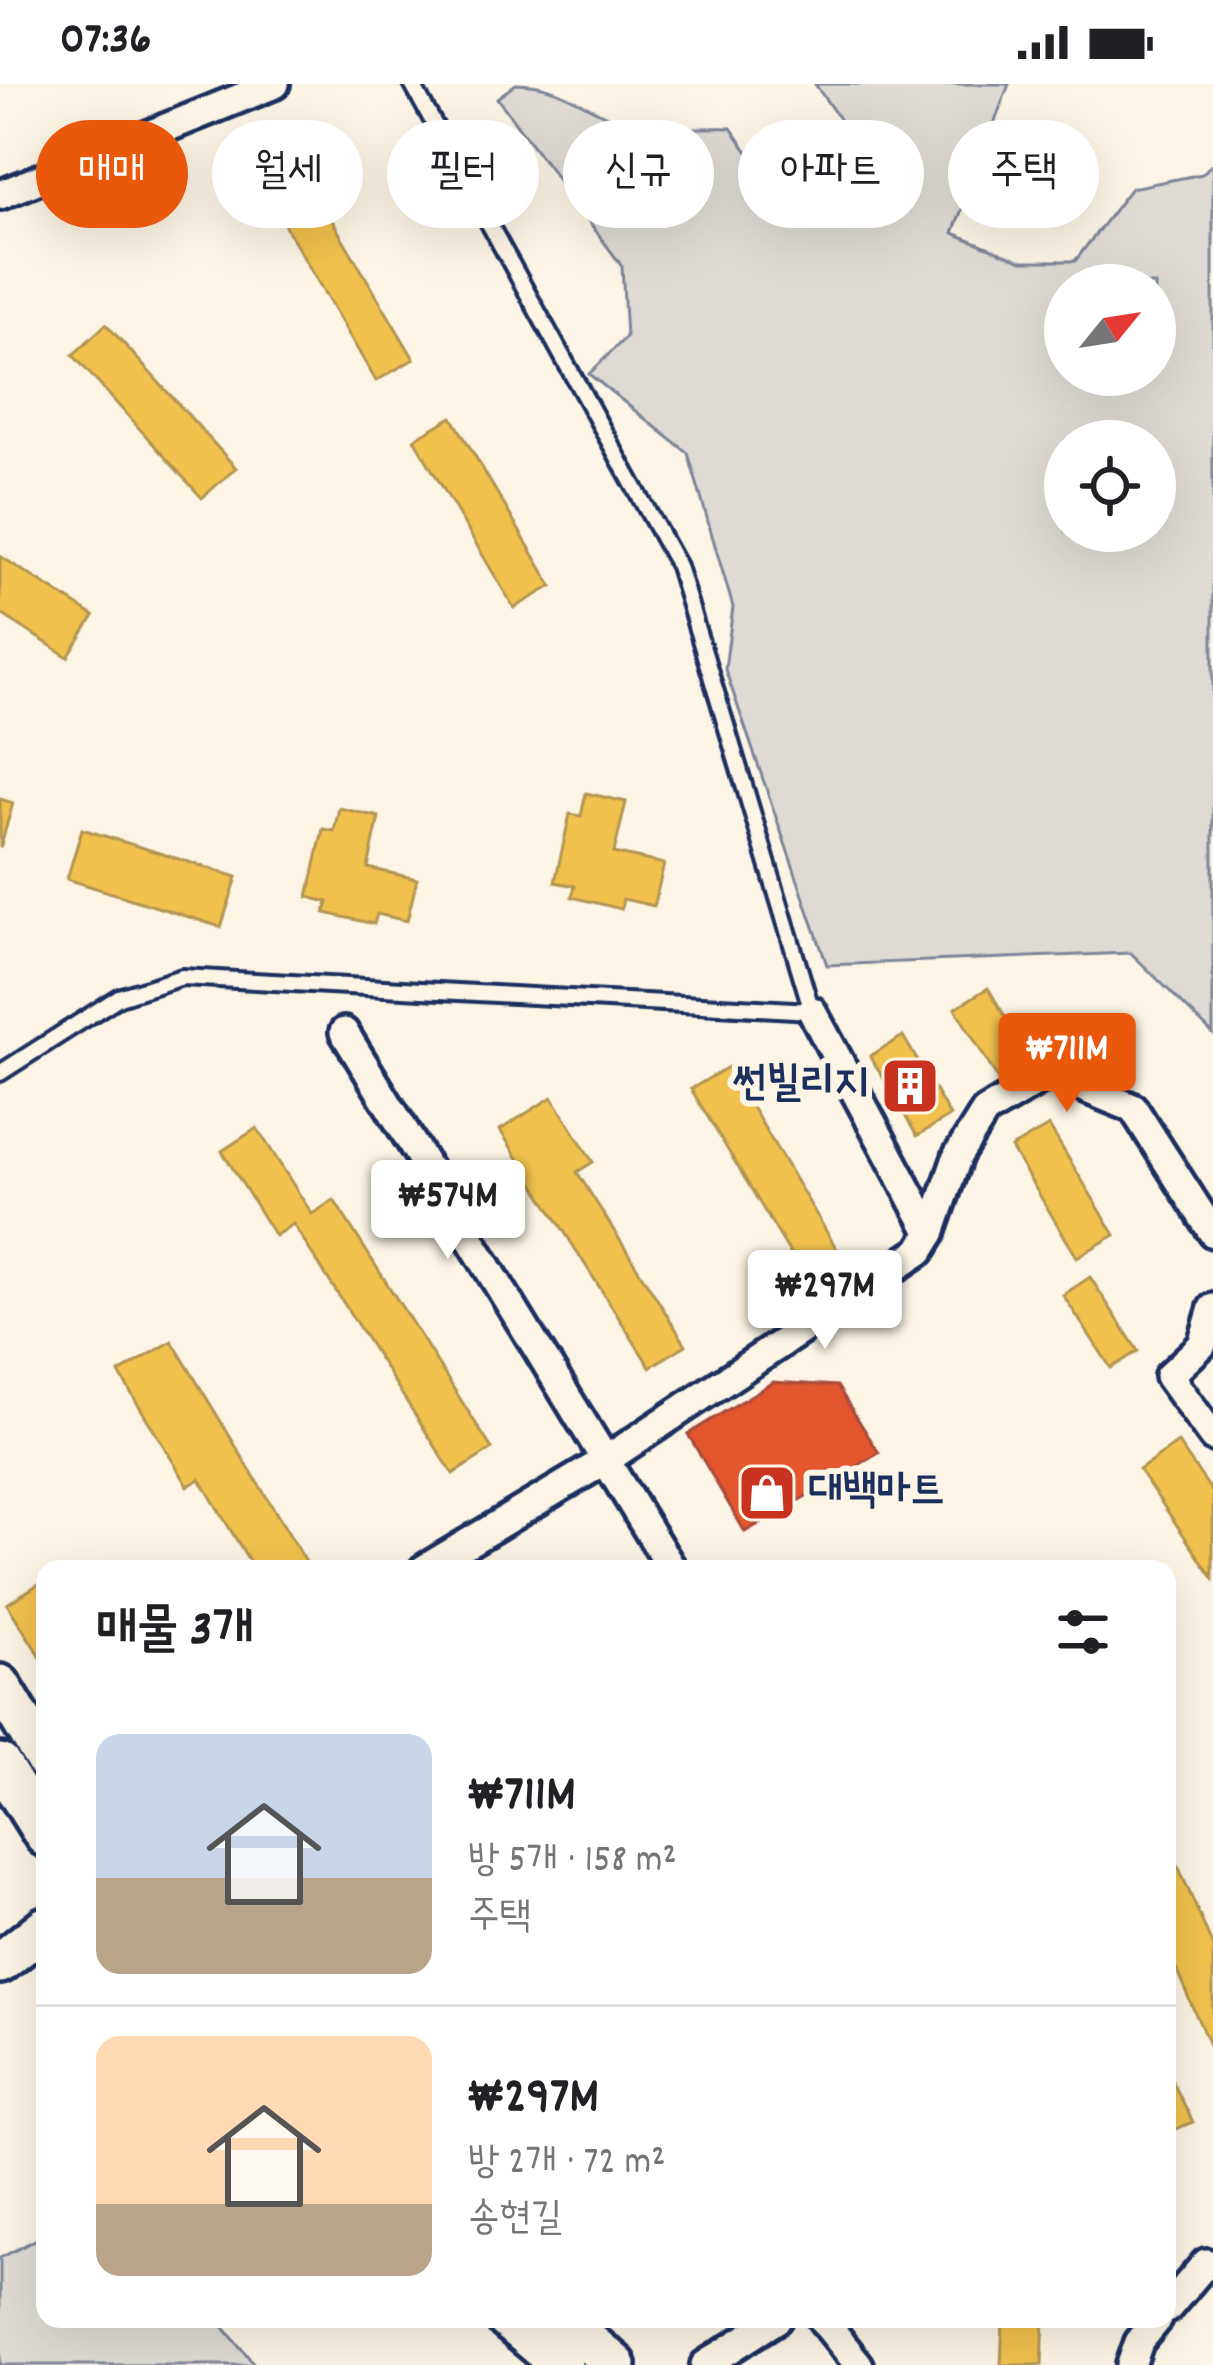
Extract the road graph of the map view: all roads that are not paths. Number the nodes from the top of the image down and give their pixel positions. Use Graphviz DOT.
graph roads {
  1 [pos="275,84"];
  2 [pos="412,84"];
  3 [pos="0,195"];
  4 [pos="812,1011"];
  5 [pos="344,1031"];
  6 [pos="0,1073"];
  7 [pos="931,1233"];
  8 [pos="1213,1233"];
  9 [pos="1213,1308"];
  10 [pos="1213,1437"];
  11 [pos="606,1460"];
  12 [pos="439,1560"];
  13 [pos="667,1560"];
  14 [pos="0,1684"];
  15 [pos="36,1744"];
  16 [pos="0,1764"];
  17 [pos="36,1822"];
  18 [pos="36,1934"];
  19 [pos="0,1963"];
  20 [pos="1209,2264"];
  21 [pos="1176,2299"];
  22 [pos="518,2328"];
  23 [pos="572,2328"];
  24 [pos="764,2328"];
  25 [pos="829,2328"];
  26 [pos="1151,2328"];
  27 [pos="562,2365"];
  28 [pos="616,2365"];
  29 [pos="705,2365"];
  30 [pos="859,2365"];
  31 [pos="1131,2365"];
  1 -- 3 [label="street"];
  2 -- 4 [label="lane"];
  4 -- 6 [label="lane"];
  4 -- 7 [label="street"];
  5 -- 11 [label="street"];
  7 -- 8 [label="street"];
  7 -- 11 [label="street"];
  9 -- 10 [label="street"];
  11 -- 12 [label="street"];
  11 -- 13 [label="street"];
  14 -- 15 [label="street"];
  16 -- 17 [label="street"];
  18 -- 19 [label="street"];
  20 -- 21 [label="street"];
  22 -- 27 [label="street"];
  23 -- 28 [label="street"];
  24 -- 29 [label="street"];
  25 -- 30 [label="street"];
  26 -- 31 [label="street"];
}
